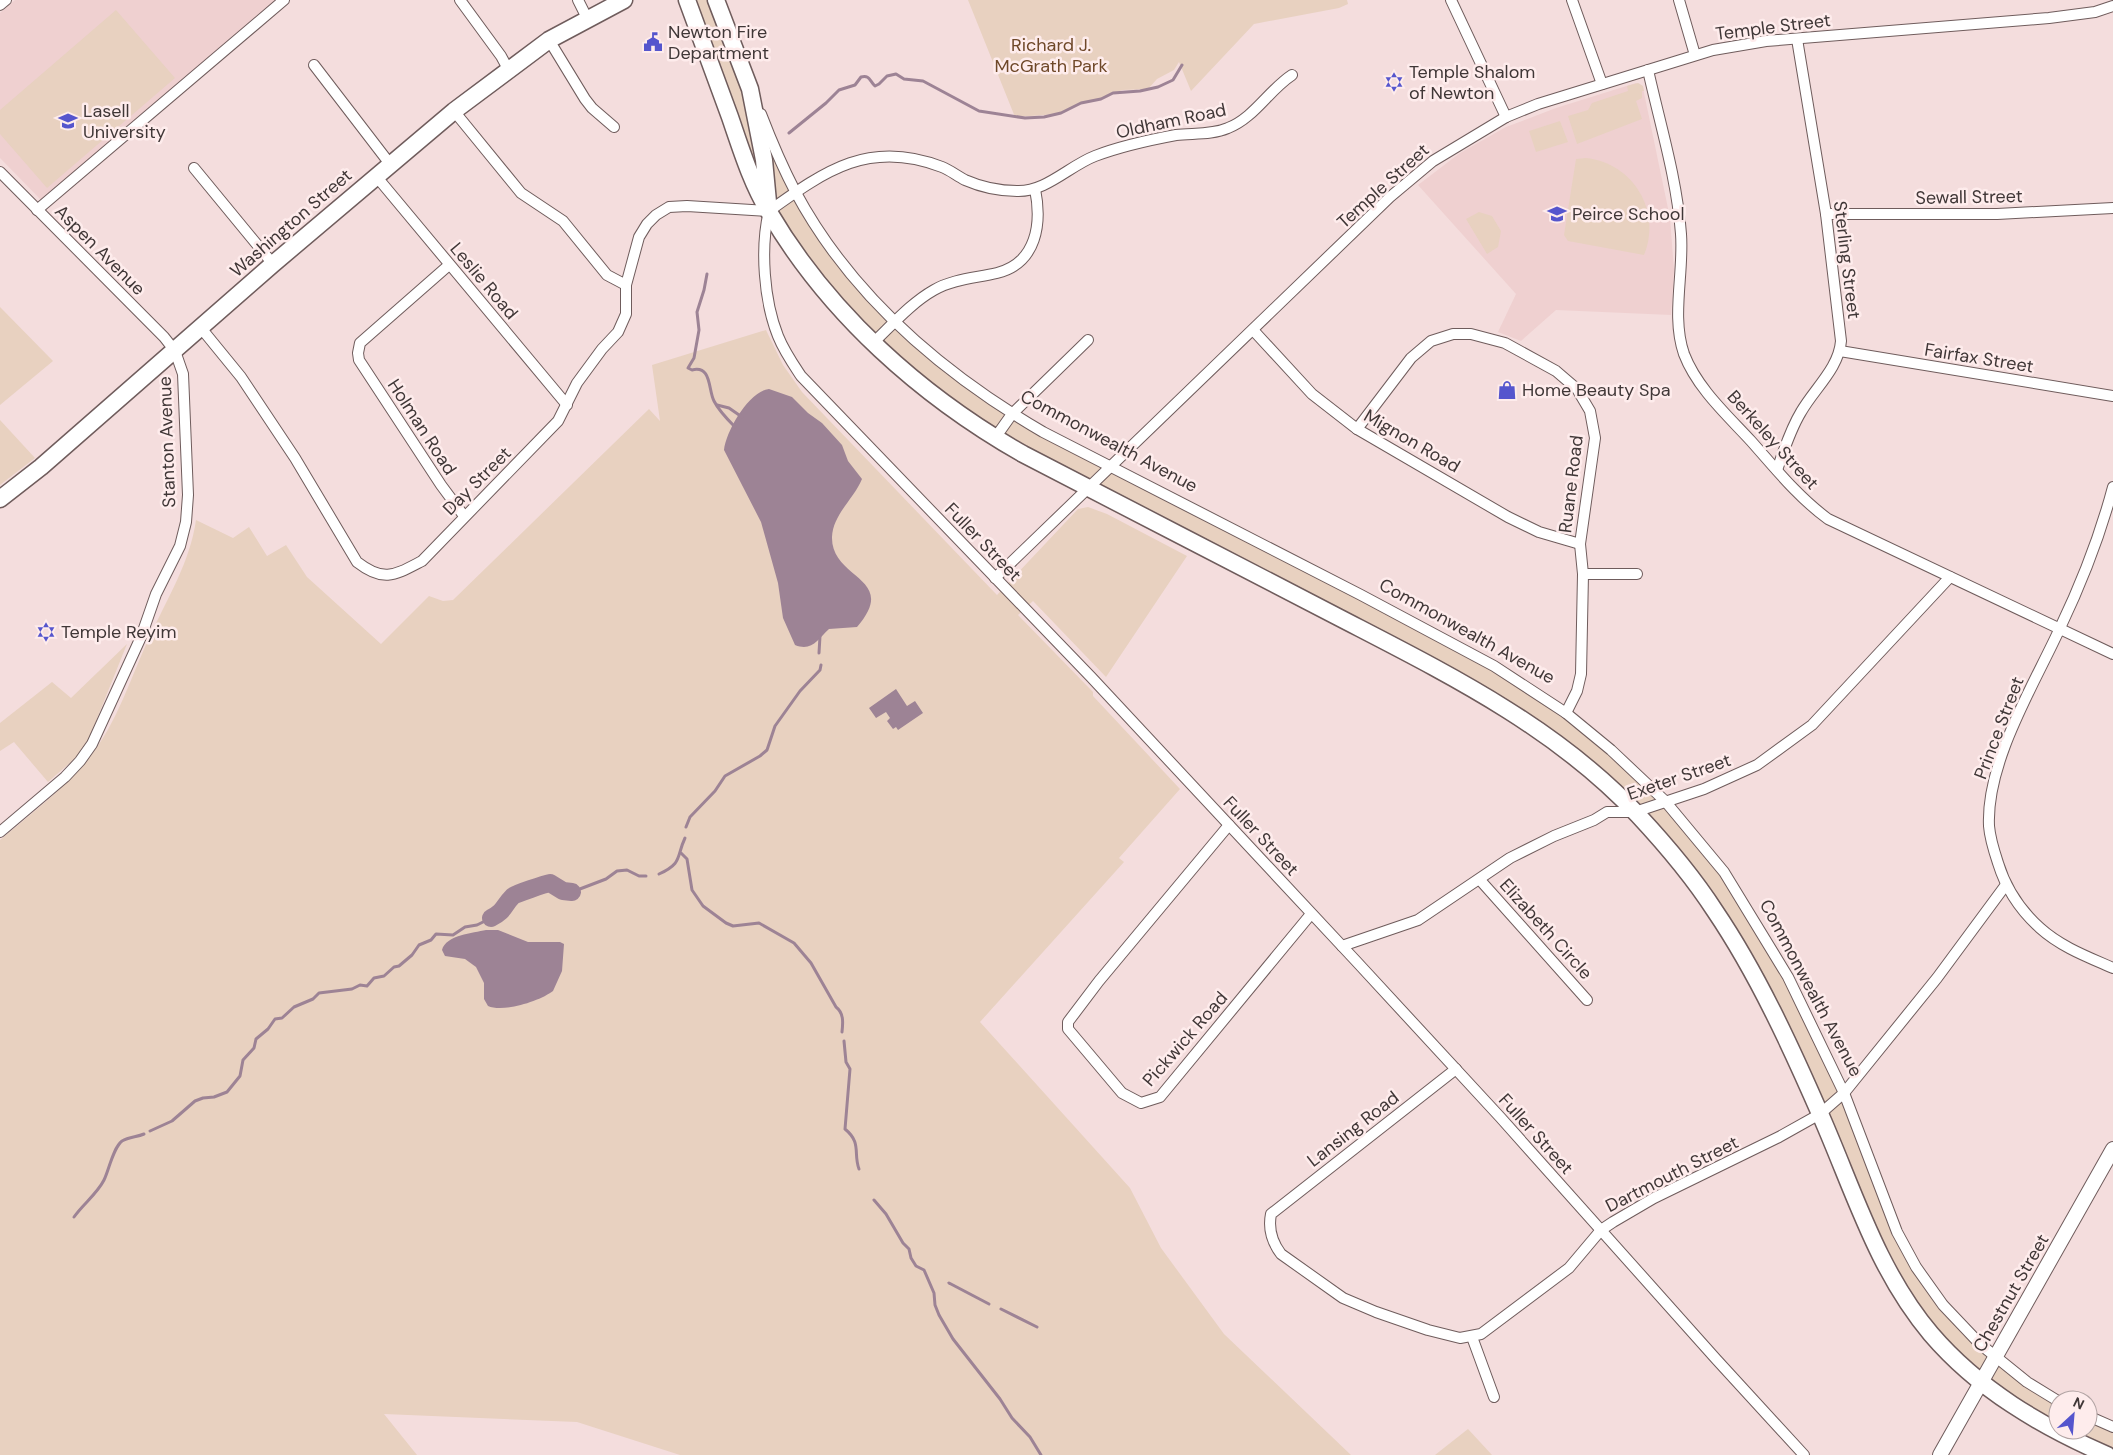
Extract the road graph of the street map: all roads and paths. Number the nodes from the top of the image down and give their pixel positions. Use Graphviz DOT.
graph roads {
  1 [pos="6,0"];
  2 [pos="284,0"];
  3 [pos="460,0"];
  4 [pos="578,0"];
  5 [pos="624,0"];
  6 [pos="686,0"];
  7 [pos="716,0"];
  8 [pos="1451,0"];
  9 [pos="1572,0"];
  10 [pos="1679,0"];
  11 [pos="0,5"];
  12 [pos="2113,6"];
  13 [pos="587,18"];
  14 [pos="1797,38"];
  15 [pos="550,40"];
  16 [pos="1695,55"];
  17 [pos="314,65"];
  18 [pos="508,69"];
  19 [pos="1648,70"];
  20 [pos="1292,75"];
  21 [pos="1602,84"];
  22 [pos="750,89"];
  23 [pos="454,111"];
  24 [pos="1506,117"];
  25 [pos="614,127"];
  26 [pos="390,164"];
  27 [pos="194,168"];
  28 [pos="0,172"];
  29 [pos="376,176"];
  30 [pos="1035,189"];
  31 [pos="796,192"];
  32 [pos="2113,208"];
  33 [pos="37,210"];
  34 [pos="769,211"];
  35 [pos="1826,214"];
  36 [pos="274,264"];
  37 [pos="449,265"];
  38 [pos="626,285"];
  39 [pos="895,323"];
  40 [pos="201,328"];
  41 [pos="1253,330"];
  42 [pos="1088,340"];
  43 [pos="873,343"];
  44 [pos="175,351"];
  45 [pos="1840,351"];
  46 [pos="2113,396"];
  47 [pos="566,405"];
  48 [pos="1012,414"];
  49 [pos="1357,428"];
  50 [pos="995,438"];
  51 [pos="1110,466"];
  52 [pos="1777,470"];
  53 [pos="2113,487"];
  54 [pos="1087,488"];
  55 [pos="0,499"];
  56 [pos="464,516"];
  57 [pos="1580,544"];
  58 [pos="1582,574"];
  59 [pos="1637,574"];
  60 [pos="1950,577"];
  61 [pos="995,578"];
  62 [pos="2060,629"];
  63 [pos="2113,654"];
  64 [pos="1566,713"];
  65 [pos="1665,801"];
  66 [pos="1635,812"];
  67 [pos="1229,825"];
  68 [pos="0,832"];
  69 [pos="1480,880"];
  70 [pos="2005,886"];
  71 [pos="1311,914"];
  72 [pos="1342,946"];
  73 [pos="2113,968"];
  74 [pos="1587,1000"];
  75 [pos="1456,1069"];
  76 [pos="1844,1093"];
  77 [pos="1820,1114"];
  78 [pos="2113,1149"];
  79 [pos="1601,1230"];
  80 [pos="1472,1337"];
  81 [pos="1996,1358"];
  82 [pos="1981,1384"];
  83 [pos="2048,1395"];
  84 [pos="1494,1397"];
  85 [pos="2098,1420"];
  86 [pos="2113,1427"];
  87 [pos="1804,1455"];
  88 [pos="1940,1455"];
  89 [pos="2107,1455"];
  1 -- 11 [label="street"];
  2 -- 33 [label="street"];
  3 -- 18 [label="street"];
  4 -- 13 [label="street"];
  5 -- 13 [label="main road, Washington Street"];
  6 -- 34 [label="main road"];
  7 -- 22 [label="main road, Commonwealth Avenue"];
  8 -- 24 [label="street"];
  9 -- 21 [label="street"];
  10 -- 16 [label="street"];
  12 -- 14 [label="street, Temple Street"];
  13 -- 15 [label="main road, Washington Street"];
  14 -- 16 [label="street, Temple Street"];
  14 -- 35 [label="street, Sterling Street"];
  15 -- 18 [label="main road, Washington Street"];
  15 -- 25 [label="street"];
  16 -- 19 [label="street, Temple Street"];
  17 -- 26 [label="street"];
  18 -- 23 [label="main road, Washington Street"];
  19 -- 21 [label="street, Temple Street"];
  19 -- 52 [label="street, Berkeley Street"];
  20 -- 30 [label="street, Oldham Road"];
  21 -- 24 [label="street, Temple Street"];
  22 -- 31 [label="street, Commonwealth Avenue"];
  22 -- 34 [label="main road, Commonwealth Avenue"];
  23 -- 26 [label="main road, Washington Street"];
  23 -- 38 [label="street"];
  24 -- 41 [label="street, Temple Street"];
  26 -- 29 [label="main road, Washington Street"];
  27 -- 36 [label="street"];
  28 -- 33 [label="street, Aspen Avenue"];
  29 -- 36 [label="main road, Washington Street"];
  29 -- 37 [label="street, Leslie Road"];
  30 -- 31 [label="street, Oldham Road"];
  30 -- 39 [label="street"];
  31 -- 34 [label="street, Oldham Road"];
  31 -- 39 [label="street, Commonwealth Avenue"];
  32 -- 35 [label="street, Sewall Street"];
  33 -- 44 [label="street, Aspen Avenue"];
  34 -- 38 [label="street, Day Street"];
  34 -- 43 [label="main road"];
  34 -- 61 [label="street, Fuller Street"];
  35 -- 45 [label="street, Sterling Street"];
  36 -- 40 [label="main road, Washington Street"];
  37 -- 47 [label="street, Leslie Road"];
  37 -- 56 [label="street, Holman Road"];
  38 -- 47 [label="street, Day Street"];
  39 -- 43 [label="street"];
  39 -- 48 [label="street, Commonwealth Avenue"];
  40 -- 44 [label="main road, Washington Street"];
  40 -- 56 [label="street, Day Street"];
  41 -- 49 [label="street, Mignon Road"];
  41 -- 51 [label="street, Temple Street"];
  42 -- 48 [label="street"];
  43 -- 50 [label="main road"];
  44 -- 55 [label="main road, Washington Street"];
  44 -- 68 [label="street, Stanton Avenue"];
  45 -- 46 [label="street, Fairfax Street"];
  45 -- 52 [label="street"];
  47 -- 56 [label="street, Day Street"];
  48 -- 50 [label="street"];
  48 -- 51 [label="street, Commonwealth Avenue"];
  49 -- 57 [label="street, Mignon Road"];
  49 -- 57 [label="street, Ruane Road"];
  50 -- 54 [label="main road"];
  51 -- 54 [label="street, Temple Street"];
  51 -- 64 [label="street, Commonwealth Avenue"];
  52 -- 60 [label="street, Berkeley Street"];
  53 -- 62 [label="street, Prince Street"];
  54 -- 61 [label="street, Temple Street"];
  54 -- 66 [label="main road"];
  57 -- 58 [label="street, Ruane Road"];
  58 -- 59 [label="street"];
  58 -- 64 [label="street, Ruane Road"];
  60 -- 62 [label="street, Berkeley Street"];
  60 -- 65 [label="street, Exeter Street"];
  61 -- 67 [label="street, Fuller Street"];
  62 -- 63 [label="street, Berkeley Street"];
  62 -- 70 [label="street, Prince Street"];
  64 -- 65 [label="street, Commonwealth Avenue"];
  65 -- 66 [label="street, Exeter Street"];
  65 -- 76 [label="street, Commonwealth Avenue"];
  66 -- 69 [label="street, Exeter Street"];
  66 -- 77 [label="main road"];
  67 -- 71 [label="street, Fuller Street"];
  67 -- 71 [label="street, Pickwick Road"];
  69 -- 72 [label="street, Exeter Street"];
  69 -- 74 [label="street, Elizabeth Circle"];
  70 -- 73 [label="street, Prince Street"];
  70 -- 76 [label="street, Dartmouth Street"];
  71 -- 72 [label="street, Fuller Street"];
  72 -- 75 [label="street, Fuller Street"];
  75 -- 79 [label="street, Fuller Street"];
  75 -- 80 [label="street, Lansing Road"];
  76 -- 77 [label="street, Dartmouth Street"];
  76 -- 81 [label="street, Commonwealth Avenue"];
  77 -- 79 [label="street, Dartmouth Street"];
  77 -- 82 [label="main road"];
  78 -- 81 [label="main road, Chestnut Street"];
  79 -- 80 [label="street, Dartmouth Street"];
  79 -- 87 [label="street, Fuller Street"];
  80 -- 84 [label="street"];
  81 -- 82 [label="main road, Chestnut Street"];
  81 -- 83 [label="street, Commonwealth Avenue"];
  82 -- 88 [label="main road, Chestnut Street"];
  82 -- 89 [label="main road"];
  85 -- 86 [label="street"];
}
